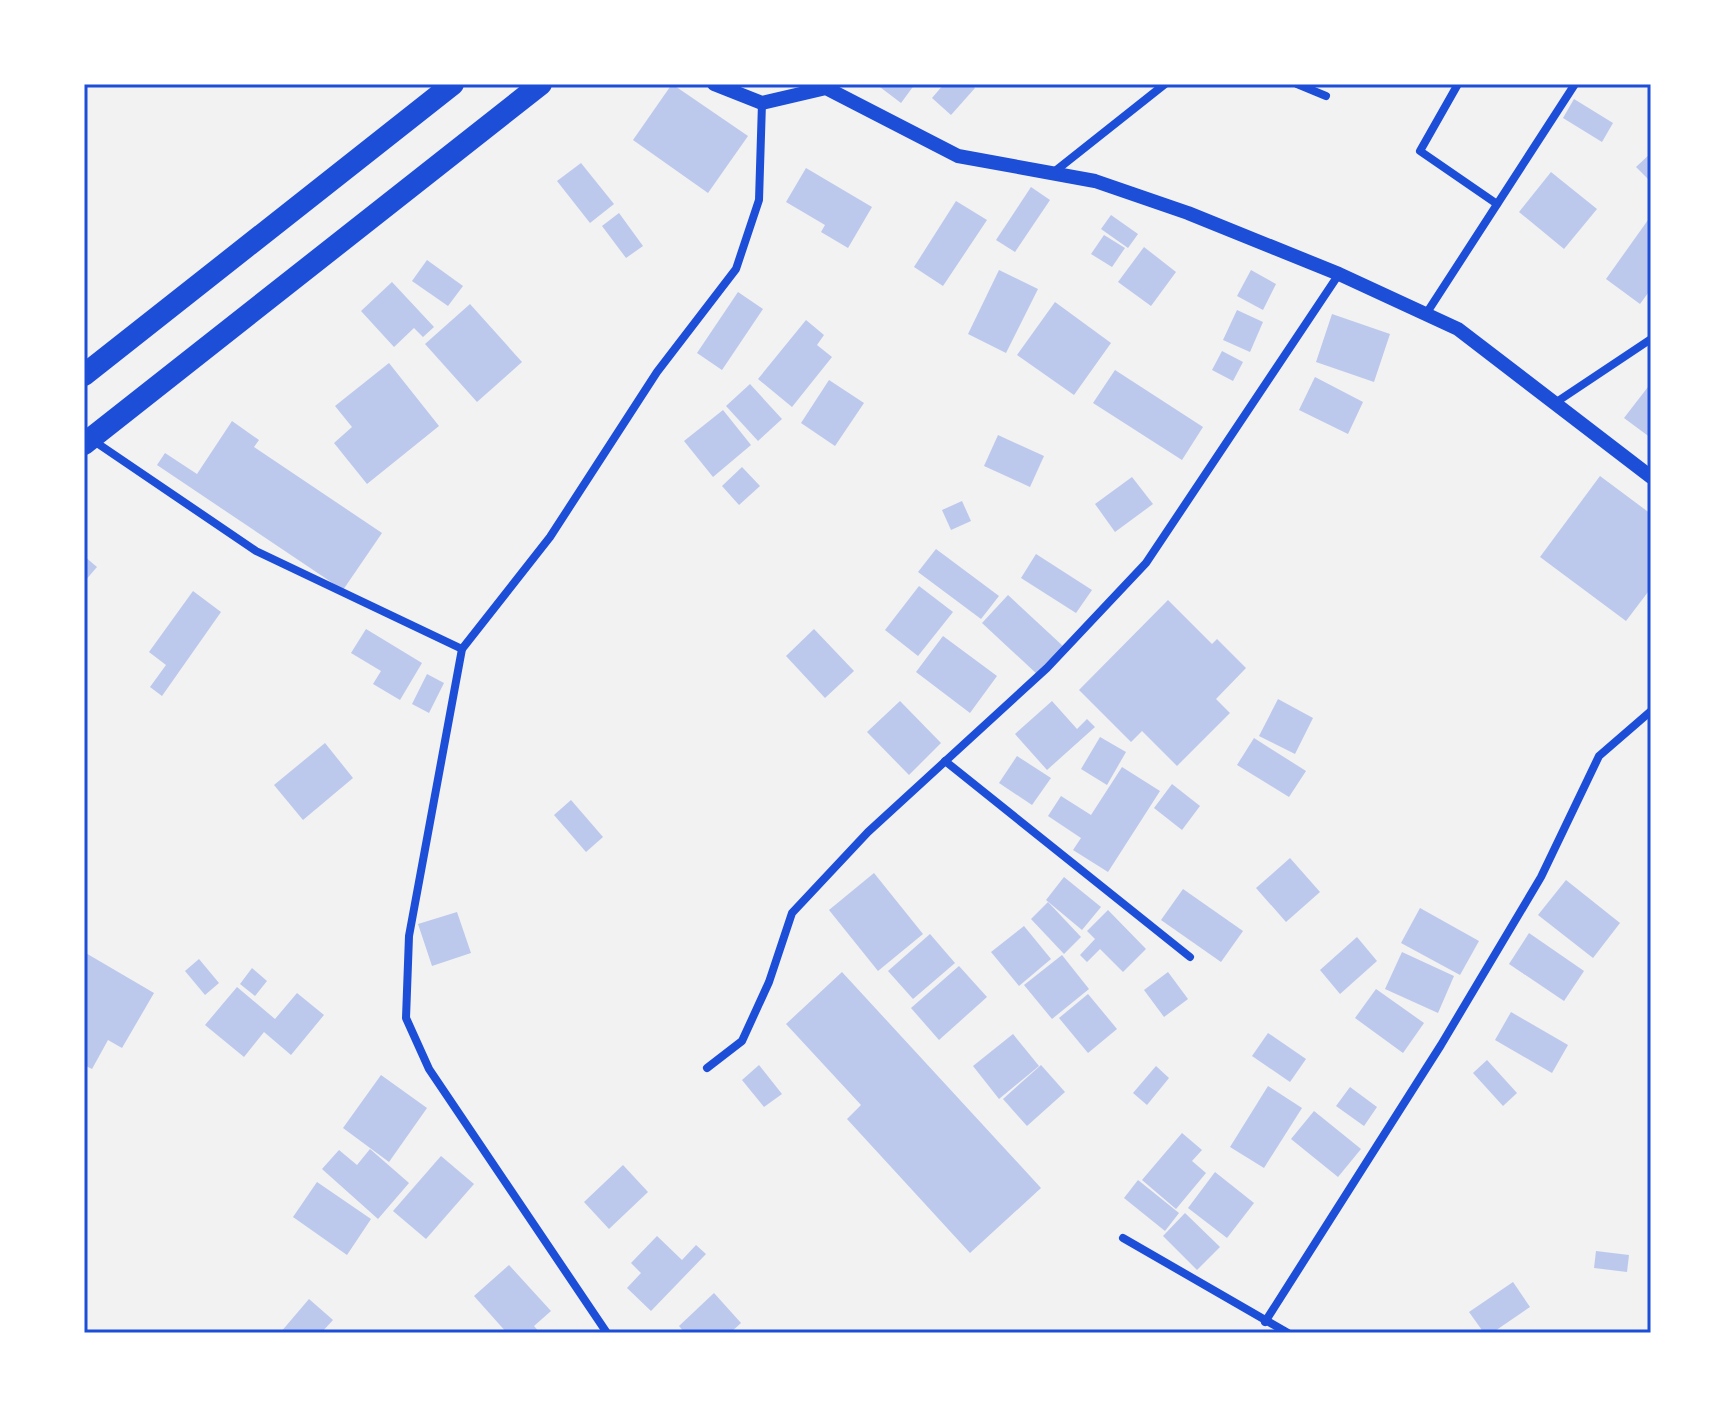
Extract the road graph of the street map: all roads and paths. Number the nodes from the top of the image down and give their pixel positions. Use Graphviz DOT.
graph roads {
  1 [pos="453,84"];
  2 [pos="541,84"];
  3 [pos="714,84"];
  4 [pos="1165,84"];
  5 [pos="1297,84"];
  6 [pos="1458,84"];
  7 [pos="1575,84"];
  8 [pos="1326,96"];
  9 [pos="762,103"];
  10 [pos="1053,173"];
  11 [pos="1497,204"];
  12 [pos="1339,274"];
  13 [pos="1426,314"];
  14 [pos="1651,339"];
  15 [pos="84,375"];
  16 [pos="1555,403"];
  17 [pos="87,441"];
  18 [pos="1651,477"];
  19 [pos="462,649"];
  20 [pos="1651,711"];
  21 [pos="945,761"];
  22 [pos="1190,957"];
  23 [pos="707,1068"];
  24 [pos="1123,1238"];
  25 [pos="1265,1322"];
  26 [pos="607,1333"];
  27 [pos="1288,1333"];
  1 -- 15 [label="highway"];
  2 -- 17 [label="highway"];
  3 -- 9 [label="street"];
  4 -- 10 [label="street"];
  5 -- 8 [label="street"];
  6 -- 11 [label="street"];
  7 -- 11 [label="street"];
  9 -- 10 [label="street"];
  9 -- 19 [label="street"];
  10 -- 12 [label="street"];
  11 -- 13 [label="street"];
  12 -- 13 [label="street"];
  12 -- 21 [label="street"];
  13 -- 16 [label="street"];
  14 -- 16 [label="street"];
  16 -- 18 [label="street"];
  17 -- 19 [label="street"];
  19 -- 26 [label="street"];
  20 -- 25 [label="street"];
  21 -- 22 [label="street"];
  21 -- 23 [label="street"];
  24 -- 25 [label="street"];
  25 -- 27 [label="street"];
}
